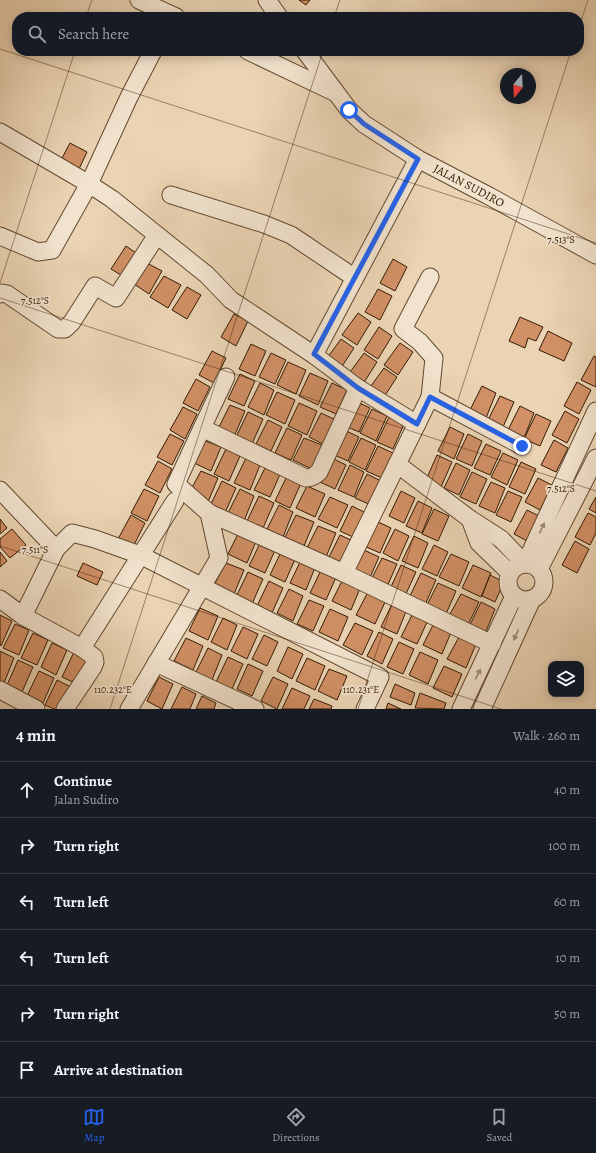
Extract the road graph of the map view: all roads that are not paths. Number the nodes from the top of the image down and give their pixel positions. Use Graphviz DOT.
graph roads {
  1 [pos="139,0"];
  2 [pos="266,0"];
  3 [pos="164,12"];
  4 [pos="275,12"];
  5 [pos="150,56"];
  6 [pos="258,56"];
  7 [pos="309,56"];
  8 [pos="336,93"];
  9 [pos="0,132"];
  10 [pos="418,159"];
  11 [pos="89,184"];
  12 [pos="170,195"];
  13 [pos="157,235"];
  14 [pos="0,236"];
  15 [pos="596,255"];
  16 [pos="430,277"];
  17 [pos="355,278"];
  18 [pos="0,294"];
  19 [pos="314,354"];
  20 [pos="226,377"];
  21 [pos="358,388"];
  22 [pos="430,397"];
  23 [pos="596,410"];
  24 [pos="417,424"];
  25 [pos="202,428"];
  26 [pos="522,446"];
  27 [pos="596,458"];
  28 [pos="397,464"];
  29 [pos="0,490"];
  30 [pos="175,501"];
  31 [pos="209,513"];
  32 [pos="465,515"];
  33 [pos="56,549"];
  34 [pos="140,556"];
  35 [pos="532,566"];
  36 [pos="344,573"];
  37 [pos="510,573"];
  38 [pos="203,586"];
  39 [pos="514,596"];
  40 [pos="0,599"];
  41 [pos="532,599"];
  42 [pos="23,616"];
  43 [pos="492,644"];
  44 [pos="82,648"];
  45 [pos="156,663"];
  46 [pos="0,690"];
  47 [pos="36,709"];
  48 [pos="65,709"];
  49 [pos="129,709"];
  50 [pos="255,709"];
  51 [pos="365,709"];
  52 [pos="461,709"];
  53 [pos="482,709"];
  1 -- 3 [label="street"];
  2 -- 4 [label="street"];
  5 -- 11 [label="street"];
  6 -- 8 [label="street"];
  7 -- 8 [label="street, JALAN SUDIRO"];
  8 -- 10 [label="street, JALAN SUDIRO"];
  9 -- 11 [label="street"];
  10 -- 15 [label="street, JALAN SUDIRO"];
  10 -- 17 [label="street"];
  11 -- 13 [label="street"];
  11 -- 14 [label="street"];
  12 -- 17 [label="street"];
  13 -- 18 [label="street"];
  13 -- 19 [label="street"];
  16 -- 22 [label="street"];
  17 -- 19 [label="street"];
  19 -- 21 [label="street"];
  20 -- 25 [label="street"];
  21 -- 24 [label="street"];
  21 -- 25 [label="street"];
  22 -- 24 [label="street"];
  22 -- 26 [label="street"];
  35 -- 23 [label="street, one-way"];
  24 -- 28 [label="street"];
  25 -- 31 [label="street"];
  27 -- 35 [label="street"];
  28 -- 32 [label="street"];
  28 -- 36 [label="street"];
  29 -- 33 [label="street"];
  30 -- 34 [label="street"];
  31 -- 36 [label="street"];
  31 -- 38 [label="street"];
  32 -- 35 [label="street"];
  32 -- 37 [label="street"];
  33 -- 34 [label="street"];
  33 -- 42 [label="street"];
  34 -- 38 [label="street"];
  34 -- 44 [label="street"];
  35 -- 37 [label="street"];
  35 -- 41 [label="street"];
  36 -- 43 [label="street"];
  37 -- 39 [label="street"];
  38 -- 45 [label="street"];
  38 -- 51 [label="street"];
  39 -- 41 [label="street"];
  39 -- 43 [label="street"];
  40 -- 42 [label="street"];
  41 -- 53 [label="street, one-way"];
  42 -- 44 [label="street"];
  52 -- 43 [label="street, one-way"];
  44 -- 48 [label="street"];
  45 -- 49 [label="street"];
  45 -- 50 [label="street"];
  46 -- 47 [label="street"];
}
